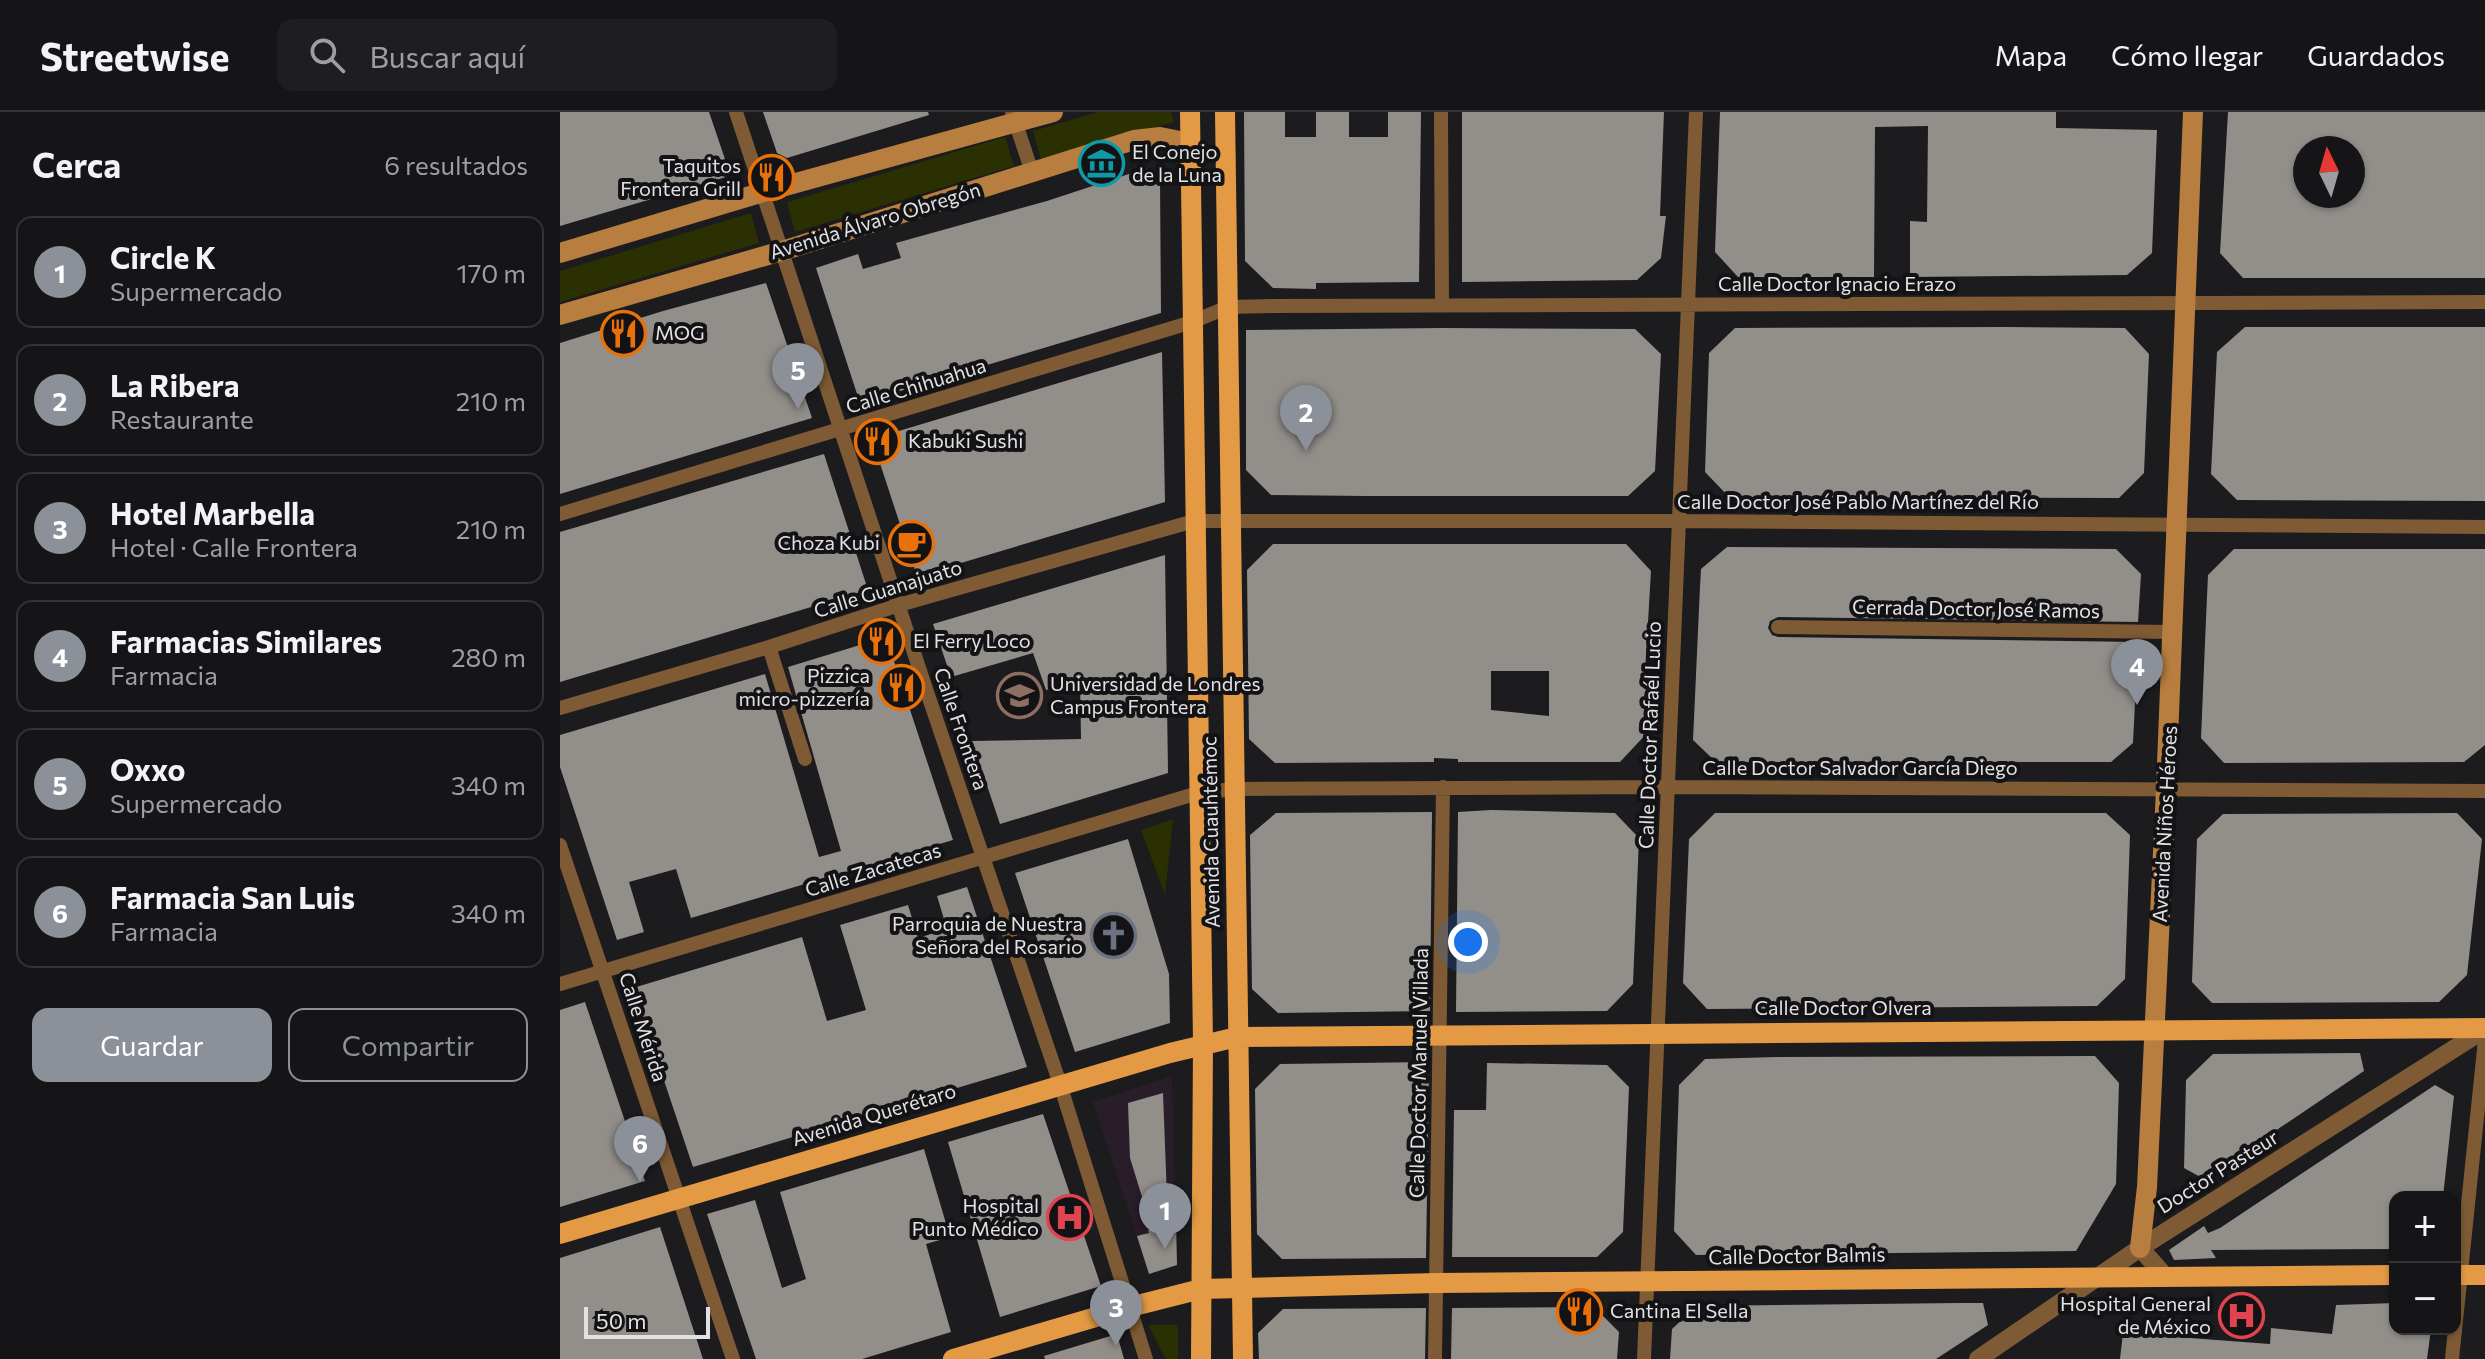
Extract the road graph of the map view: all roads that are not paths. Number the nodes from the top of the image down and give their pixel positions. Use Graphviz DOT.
graph roads {
  1 [pos="736,112"];
  2 [pos="1053,112"];
  3 [pos="1190,112"];
  4 [pos="1225,112"];
  5 [pos="1441,112"];
  6 [pos="1696,112"];
  7 [pos="2193,112"];
  8 [pos="1014,118"];
  9 [pos="1190,143"];
  10 [pos="1032,172"];
  11 [pos="763,192"];
  12 [pos="782,251"];
  13 [pos="560,253"];
  14 [pos="2186,302"];
  15 [pos="2485,302"];
  16 [pos="1442,304"];
  17 [pos="1689,305"];
  18 [pos="1228,307"];
  19 [pos="560,315"];
  20 [pos="1192,322"];
  21 [pos="842,430"];
  22 [pos="560,514"];
  23 [pos="1230,519"];
  24 [pos="1194,521"];
  25 [pos="1679,521"];
  26 [pos="2177,524"];
  27 [pos="2485,527"];
  28 [pos="899,605"];
  29 [pos="1778,627"];
  30 [pos="2173,632"];
  31 [pos="769,647"];
  32 [pos="560,708"];
  33 [pos="805,759"];
  34 [pos="1443,787"];
  35 [pos="1668,787"];
  36 [pos="1234,789"];
  37 [pos="2166,789"];
  38 [pos="2485,791"];
  39 [pos="1198,793"];
  40 [pos="560,845"];
  41 [pos="983,858"];
  42 [pos="604,971"];
  43 [pos="560,984"];
  44 [pos="2485,1028"];
  45 [pos="2155,1030"];
  46 [pos="1658,1034"];
  47 [pos="1440,1036"];
  48 [pos="1237,1037"];
  49 [pos="2485,1040"];
  50 [pos="1203,1043"];
  51 [pos="1060,1085"];
  52 [pos="680,1198"];
  53 [pos="560,1234"];
  54 [pos="2140,1248"];
  55 [pos="2459,1263"];
  56 [pos="2389,1275"];
  57 [pos="2461,1275"];
  58 [pos="2485,1275"];
  59 [pos="2101,1276"];
  60 [pos="2165,1276"];
  61 [pos="1646,1282"];
  62 [pos="1436,1283"];
  63 [pos="1201,1289"];
  64 [pos="1242,1289"];
  65 [pos="1130,1307"];
  66 [pos="2454,1335"];
  67 [pos="733,1359"];
  68 [pos="953,1359"];
  69 [pos="1146,1359"];
  70 [pos="1201,1359"];
  71 [pos="1243,1359"];
  72 [pos="1435,1359"];
  73 [pos="1644,1359"];
  74 [pos="1978,1359"];
  75 [pos="2452,1359"];
  1 -- 11 [label="street, Calle Frontera"];
  2 -- 8 [label="main road"];
  3 -- 9 [label="main road, Avenida Cuauhtémoc"];
  4 -- 18 [label="main road, Avenida Cuauhtémoc"];
  5 -- 16 [label="street"];
  6 -- 17 [label="street, Calle Doctor Rafaél Lucio"];
  7 -- 14 [label="main road, Avenida Niños Héroes"];
  8 -- 10 [label="street"];
  8 -- 11 [label="main road"];
  9 -- 10 [label="main road, Avenida Álvaro Obregón"];
  9 -- 20 [label="main road, Avenida Cuauhtémoc"];
  10 -- 12 [label="main road, Avenida Álvaro Obregón"];
  11 -- 12 [label="street, Calle Frontera"];
  11 -- 13 [label="main road"];
  12 -- 19 [label="main road, Avenida Álvaro Obregón"];
  12 -- 21 [label="street, Calle Frontera"];
  14 -- 15 [label="street, Calle Doctor Ignacio Erazo"];
  14 -- 17 [label="street, Calle Doctor Ignacio Erazo"];
  14 -- 26 [label="main road, Avenida Niños Héroes"];
  16 -- 17 [label="street, Calle Doctor Ignacio Erazo"];
  16 -- 18 [label="street, Calle Doctor Ignacio Erazo"];
  17 -- 25 [label="street, Calle Doctor Rafaél Lucio"];
  18 -- 20 [label="street, Calle Doctor Ignacio Erazo"];
  18 -- 23 [label="main road, Avenida Cuauhtémoc"];
  20 -- 21 [label="street, Calle Chihuahua"];
  20 -- 24 [label="main road, Avenida Cuauhtémoc"];
  21 -- 22 [label="street, Calle Chihuahua"];
  21 -- 28 [label="street, Calle Frontera"];
  23 -- 24 [label="street, Calle Guanajuato"];
  23 -- 25 [label="street, Calle Doctor José Pablo Martínez del Río"];
  23 -- 36 [label="main road, Avenida Cuauhtémoc"];
  24 -- 28 [label="street, Calle Guanajuato"];
  24 -- 39 [label="main road, Avenida Cuauhtémoc"];
  25 -- 26 [label="street, Calle Doctor José Pablo Martínez del Río"];
  25 -- 35 [label="street, Calle Doctor Rafaél Lucio"];
  26 -- 27 [label="street, Calle Doctor José Pablo Martínez del Río"];
  26 -- 30 [label="main road, Avenida Niños Héroes"];
  28 -- 31 [label="street, Calle Guanajuato"];
  28 -- 41 [label="street, Calle Frontera"];
  29 -- 30 [label="street, Cerrada Doctor José Ramos"];
  30 -- 37 [label="main road, Avenida Niños Héroes"];
  31 -- 32 [label="street, Calle Guanajuato"];
  31 -- 33 [label="street"];
  34 -- 35 [label="street, Calle Doctor Salvador García Diego"];
  34 -- 36 [label="street, Calle Doctor Salvador García Diego"];
  34 -- 47 [label="street, Calle Doctor Manuel Villada"];
  35 -- 37 [label="street, Calle Doctor Salvador García Diego"];
  35 -- 46 [label="street, Calle Doctor Rafaél Lucio"];
  36 -- 39 [label="street, Calle Doctor Salvador García Diego"];
  36 -- 48 [label="main road, Avenida Cuauhtémoc"];
  37 -- 38 [label="street, Calle Doctor Salvador García Diego"];
  37 -- 45 [label="main road, Avenida Niños Héroes"];
  39 -- 41 [label="street, Calle Zacatecas"];
  39 -- 50 [label="main road, Avenida Cuauhtémoc"];
  40 -- 42 [label="street, Calle Mérida"];
  41 -- 42 [label="street, Calle Zacatecas"];
  41 -- 51 [label="street, Calle Frontera"];
  42 -- 43 [label="street, Calle Zacatecas"];
  42 -- 52 [label="street, Calle Mérida"];
  44 -- 45 [label="main road, Calle Doctor Olvera"];
  44 -- 54 [label="street, Doctor Pasteur"];
  45 -- 46 [label="main road, Calle Doctor Olvera"];
  45 -- 54 [label="main road, Avenida Niños Héroes"];
  46 -- 47 [label="main road, Calle Doctor Olvera"];
  46 -- 61 [label="street, Calle Doctor Rafaél Lucio"];
  47 -- 48 [label="main road, Calle Doctor Olvera"];
  47 -- 62 [label="street, Calle Doctor Manuel Villada"];
  48 -- 50 [label="main road, Calle Doctor Olvera"];
  48 -- 64 [label="main road, Avenida Cuauhtémoc"];
  49 -- 55 [label="street"];
  50 -- 51 [label="main road, Avenida Querétaro"];
  50 -- 63 [label="main road, Avenida Cuauhtémoc"];
  51 -- 52 [label="main road, Avenida Querétaro"];
  51 -- 65 [label="street, Calle Frontera"];
  52 -- 53 [label="main road, Avenida Querétaro"];
  52 -- 67 [label="street, Calle Mérida"];
  54 -- 59 [label="street, Doctor Pasteur"];
  54 -- 60 [label="street"];
  56 -- 60 [label="main road, Calle Doctor Balmis"];
  57 -- 58 [label="main road"];
  59 -- 60 [label="main road, Calle Doctor Balmis"];
  59 -- 61 [label="main road, Calle Doctor Balmis"];
  59 -- 74 [label="street, Doctor Pasteur"];
  61 -- 62 [label="main road, Calle Doctor Balmis"];
  61 -- 73 [label="street, Calle Doctor Rafaél Lucio"];
  62 -- 64 [label="main road, Calle Doctor Balmis"];
  62 -- 72 [label="street, Calle Doctor Manuel Villada"];
  63 -- 64 [label="main road, Calle Doctor Balmis"];
  63 -- 65 [label="main road, Calle Doctor Balmis"];
  63 -- 70 [label="main road, Avenida Cuauhtémoc"];
  64 -- 71 [label="main road, Avenida Cuauhtémoc"];
  65 -- 68 [label="main road, Calle Doctor Balmis"];
  65 -- 69 [label="street, Calle Frontera"];
  66 -- 75 [label="street"];
}
